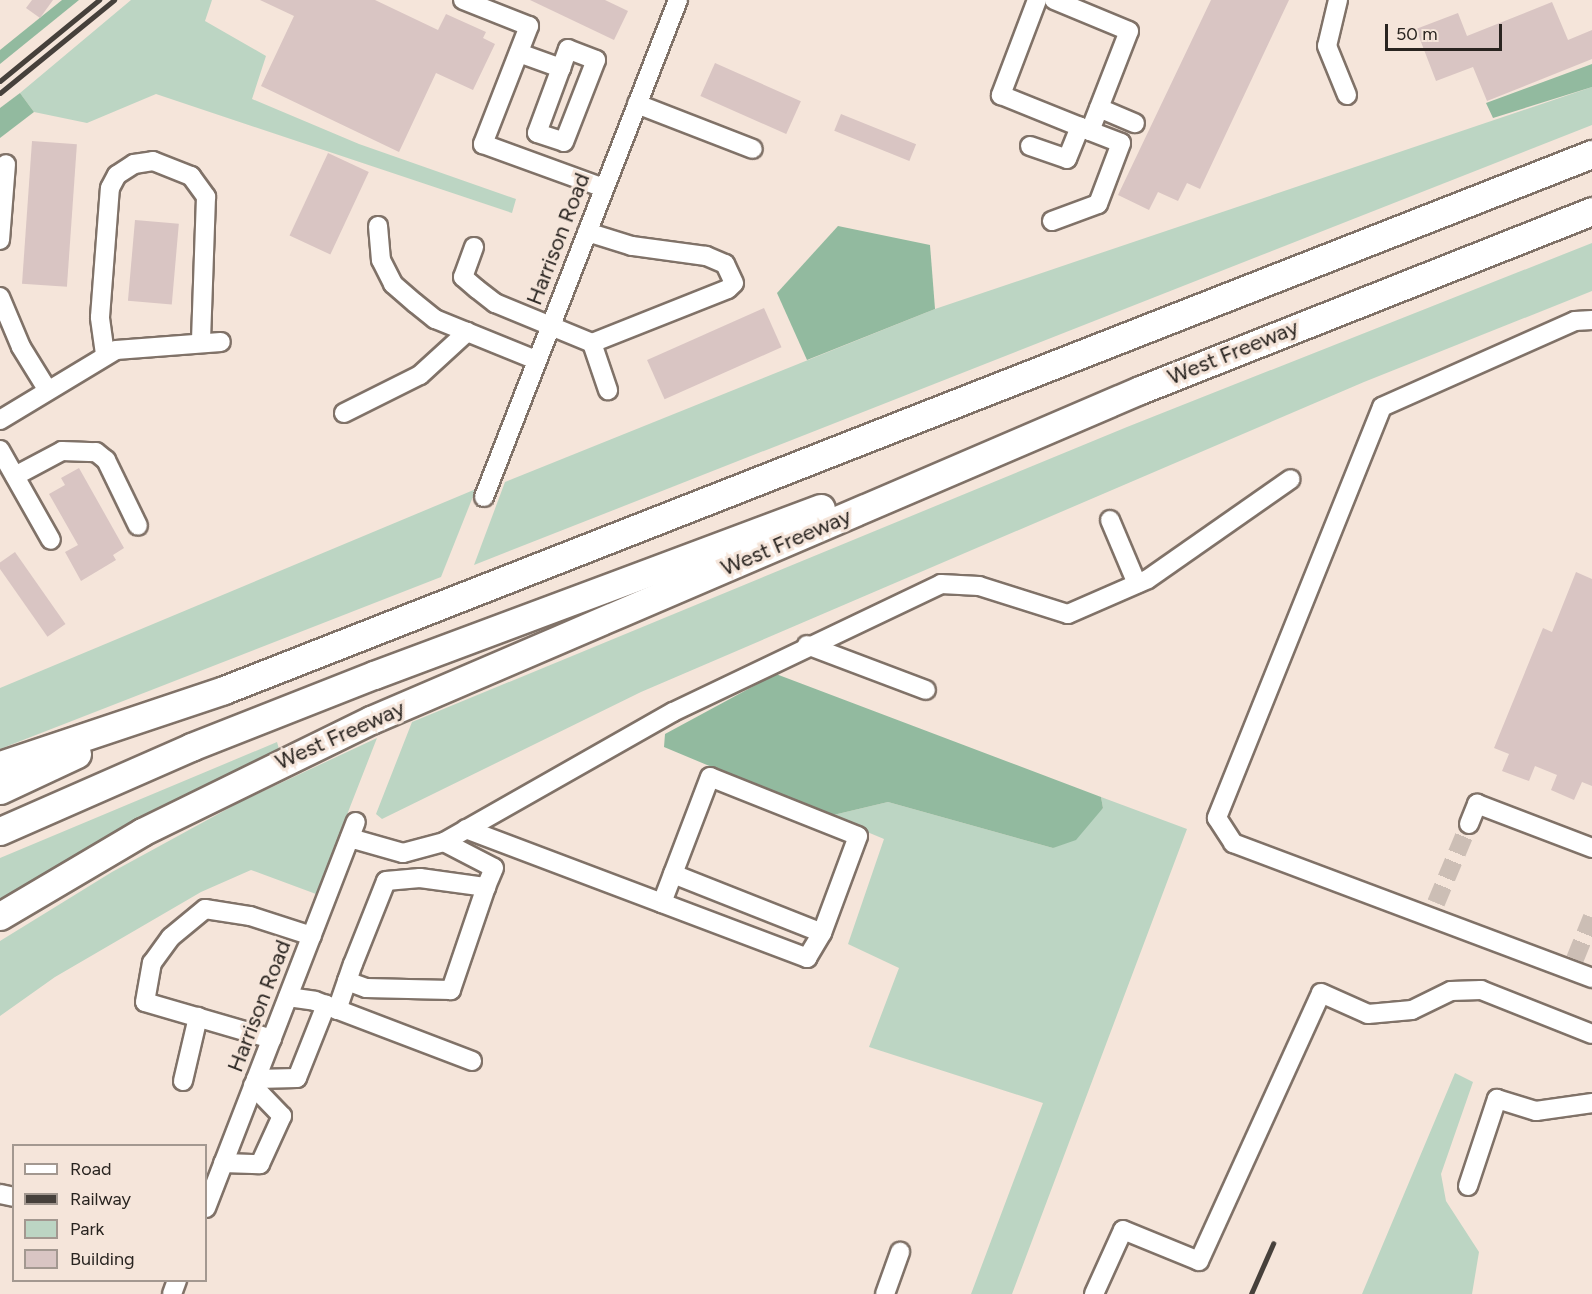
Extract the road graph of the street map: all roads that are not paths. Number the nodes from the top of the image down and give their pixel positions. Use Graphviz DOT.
graph roads {
  1 [pos="463,0"];
  2 [pos="678,0"];
  3 [pos="1037,0"];
  4 [pos="1054,0"];
  5 [pos="1338,0"];
  6 [pos="519,53"];
  7 [pos="561,68"];
  8 [pos="1347,95"];
  9 [pos="637,104"];
  10 [pos="1099,108"];
  11 [pos="1135,123"];
  12 [pos="1085,129"];
  13 [pos="1030,146"];
  14 [pos="753,149"];
  15 [pos="1592,153"];
  16 [pos="6,164"];
  17 [pos="604,188"];
  18 [pos="1592,211"];
  19 [pos="1052,221"];
  20 [pos="378,226"];
  21 [pos="586,232"];
  22 [pos="0,240"];
  23 [pos="474,247"];
  24 [pos="1,294"];
  25 [pos="1592,320"];
  26 [pos="550,327"];
  27 [pos="467,332"];
  28 [pos="201,342"];
  29 [pos="221,342"];
  30 [pos="592,343"];
  31 [pos="105,354"];
  32 [pos="536,360"];
  33 [pos="47,389"];
  34 [pos="608,390"];
  35 [pos="1140,390"];
  36 [pos="344,413"];
  37 [pos="0,420"];
  38 [pos="0,450"];
  39 [pos="15,476"];
  40 [pos="1291,479"];
  41 [pos="483,496"];
  42 [pos="1110,520"];
  43 [pos="138,526"];
  44 [pos="51,540"];
  45 [pos="1137,584"];
  46 [pos="807,645"];
  47 [pos="224,690"];
  48 [pos="926,690"];
  49 [pos="0,765"];
  50 [pos="0,790"];
  51 [pos="1469,824"];
  52 [pos="466,829"];
  53 [pos="0,831"];
  54 [pos="444,842"];
  55 [pos="1592,848"];
  56 [pos="673,874"];
  57 [pos="486,888"];
  58 [pos="662,903"];
  59 [pos="0,916"];
  60 [pos="822,933"];
  61 [pos="312,936"];
  62 [pos="1592,978"];
  63 [pos="347,981"];
  64 [pos="288,998"];
  65 [pos="332,1007"];
  66 [pos="198,1017"];
  67 [pos="1592,1034"];
  68 [pos="272,1039"];
  69 [pos="472,1061"];
  70 [pos="183,1081"];
  71 [pos="255,1082"];
  72 [pos="1592,1103"];
  73 [pos="223,1163"];
  74 [pos="1467,1186"];
  75 [pos="207,1205"];
  76 [pos="900,1252"];
  77 [pos="885,1294"];
  78 [pos="1094,1294"];
  1 -- 6 [label="street"];
  2 -- 9 [label="street, Harrison Road"];
  3 -- 12 [label="street"];
  4 -- 10 [label="street"];
  5 -- 8 [label="street"];
  6 -- 7 [label="street"];
  6 -- 17 [label="street"];
  7 -- 7 [label="street"];
  9 -- 14 [label="street"];
  9 -- 17 [label="street, Harrison Road"];
  10 -- 11 [label="street"];
  10 -- 12 [label="street"];
  12 -- 13 [label="street"];
  12 -- 19 [label="street"];
  15 -- 47 [label="highway"];
  16 -- 22 [label="street"];
  17 -- 21 [label="street, Harrison Road"];
  18 -- 35 [label="highway, West Freeway"];
  20 -- 27 [label="street"];
  21 -- 26 [label="street, Harrison Road"];
  21 -- 30 [label="street"];
  23 -- 26 [label="street"];
  24 -- 33 [label="street"];
  25 -- 62 [label="street"];
  26 -- 30 [label="street"];
  26 -- 32 [label="street, Harrison Road"];
  27 -- 32 [label="street"];
  27 -- 36 [label="street"];
  28 -- 29 [label="street"];
  28 -- 31 [label="street"];
  28 -- 31 [label="street"];
  30 -- 34 [label="street"];
  31 -- 33 [label="street"];
  32 -- 41 [label="street, Harrison Road"];
  33 -- 37 [label="street"];
  35 -- 53 [label="highway"];
  35 -- 59 [label="highway, West Freeway"];
  38 -- 39 [label="street"];
  39 -- 43 [label="street"];
  39 -- 44 [label="street"];
  40 -- 45 [label="street"];
  42 -- 45 [label="street"];
  45 -- 46 [label="street"];
  46 -- 48 [label="street"];
  46 -- 52 [label="street"];
  47 -- 49 [label="highway"];
  47 -- 50 [label="highway"];
  51 -- 55 [label="street"];
  52 -- 54 [label="street"];
  52 -- 58 [label="street"];
  54 -- 57 [label="street"];
  54 -- 61 [label="street, Harrison Road"];
  56 -- 58 [label="street"];
  56 -- 60 [label="street"];
  56 -- 60 [label="street"];
  57 -- 63 [label="street"];
  57 -- 63 [label="street"];
  58 -- 60 [label="street"];
  61 -- 64 [label="street, Harrison Road"];
  61 -- 66 [label="street"];
  63 -- 65 [label="street"];
  64 -- 65 [label="street"];
  64 -- 68 [label="street, Harrison Road"];
  65 -- 69 [label="street"];
  65 -- 71 [label="street"];
  66 -- 68 [label="street"];
  66 -- 70 [label="street"];
  67 -- 78 [label="street"];
  68 -- 71 [label="street, Harrison Road"];
  71 -- 73 [label="street, Harrison Road"];
  71 -- 73 [label="street"];
  72 -- 74 [label="street"];
  73 -- 75 [label="street, Harrison Road"];
  76 -- 77 [label="street"];
}
